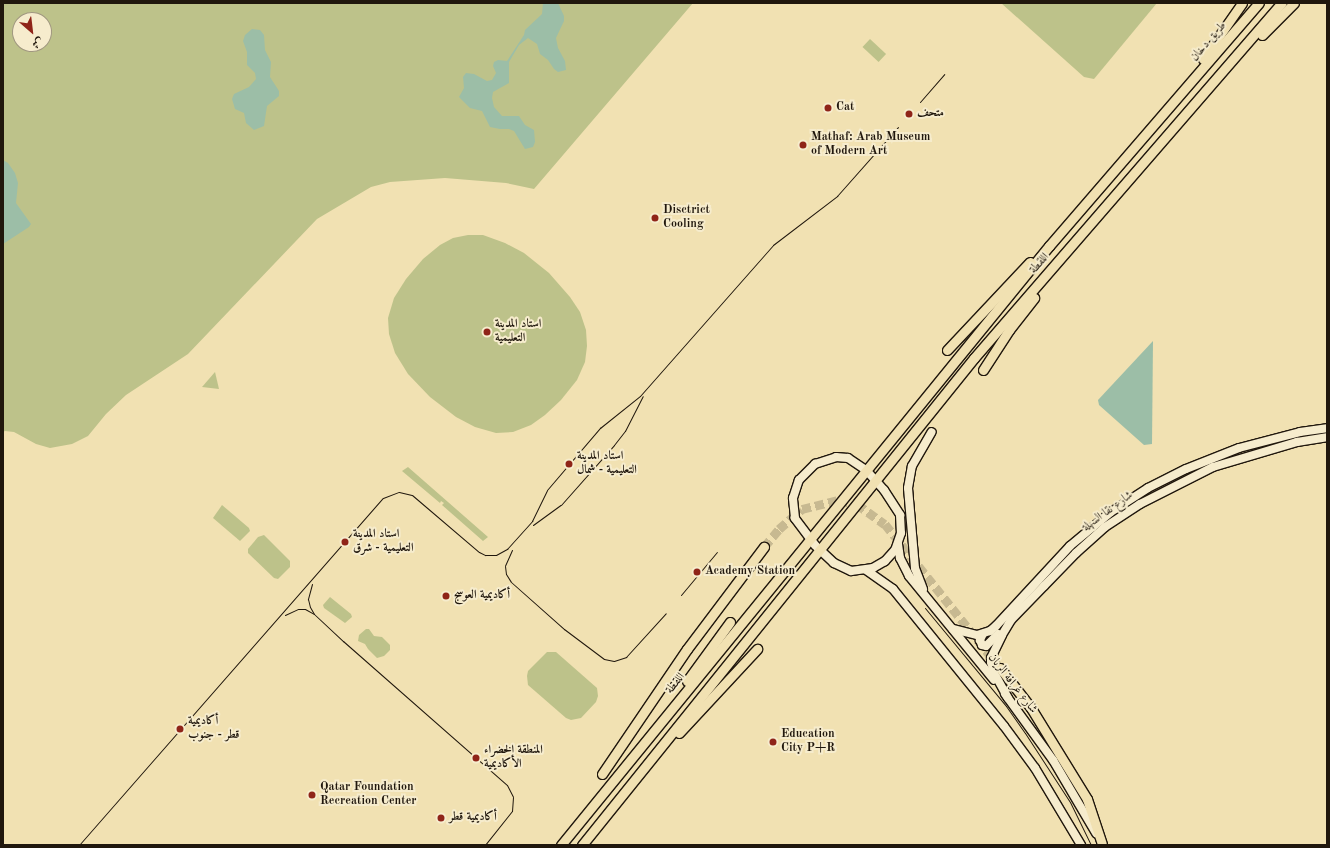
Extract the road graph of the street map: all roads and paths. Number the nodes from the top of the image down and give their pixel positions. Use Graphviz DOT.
graph roads {
  1 [pos="1242,3"];
  2 [pos="1259,3"];
  3 [pos="1282,3"];
  4 [pos="1294,3"];
  5 [pos="1228,68"];
  6 [pos="1178,96"];
  7 [pos="1049,246"];
  8 [pos="1052,268"];
  9 [pos="947,350"];
  10 [pos="983,370"];
  11 [pos="1327,428"];
  12 [pos="932,432"];
  13 [pos="1327,437"];
  14 [pos="866,470"];
  15 [pos="876,480"];
  16 [pos="811,540"];
  17 [pos="898,544"];
  18 [pos="764,547"];
  19 [pos="819,550"];
  20 [pos="866,570"];
  21 [pos="924,594"];
  22 [pos="1011,620"];
  23 [pos="730,622"];
  24 [pos="953,629"];
  25 [pos="982,634"];
  26 [pos="757,650"];
  27 [pos="1000,668"];
  28 [pos="1008,698"];
  29 [pos="602,774"];
  30 [pos="608,788"];
  31 [pos="620,797"];
  32 [pos="1102,844"];
  33 [pos="561,845"];
  34 [pos="582,845"];
  35 [pos="1081,845"];
  1 -- 6 [label="main road"];
  2 -- 6 [label="main road, طريق دخان"];
  3 -- 5 [label="main road"];
  4 -- 5 [label="main road"];
  5 -- 8 [label="main road, اللقطة"];
  6 -- 7 [label="main road, اللقطة"];
  7 -- 9 [label="main road"];
  7 -- 14 [label="main road, اللقطة"];
  8 -- 10 [label="main road"];
  8 -- 15 [label="main road, اللقطة"];
  11 -- 25 [label="main road, شارع نقا السهلة"];
  12 -- 21 [label="main road"];
  13 -- 22 [label="main road, شارع نقا السهلة"];
  14 -- 15 [label="main road"];
  14 -- 16 [label="main road, اللقطة"];
  14 -- 16 [label="main road"];
  15 -- 17 [label="main road"];
  15 -- 19 [label="main road, اللقطة"];
  16 -- 19 [label="main road"];
  16 -- 30 [label="main road, اللقطة"];
  17 -- 20 [label="main road"];
  17 -- 21 [label="main road, شارع غرافة الريان"];
  18 -- 29 [label="main road"];
  19 -- 20 [label="main road"];
  19 -- 31 [label="main road, اللقطة"];
  20 -- 35 [label="main road"];
  21 -- 24 [label="main road, شارع غرافة الريان"];
  22 -- 25 [label="main road"];
  22 -- 28 [label="main road, شارع نقا السهلة"];
  23 -- 30 [label="main road"];
  24 -- 25 [label="main road"];
  24 -- 28 [label="main road, شارع غرافة الريان"];
  26 -- 31 [label="main road"];
  27 -- 32 [label="main road"];
  28 -- 32 [label="main road, شارع غرافة الريان"];
  30 -- 33 [label="main road, اللقطة"];
  31 -- 34 [label="main road, اللقطة"];
}
